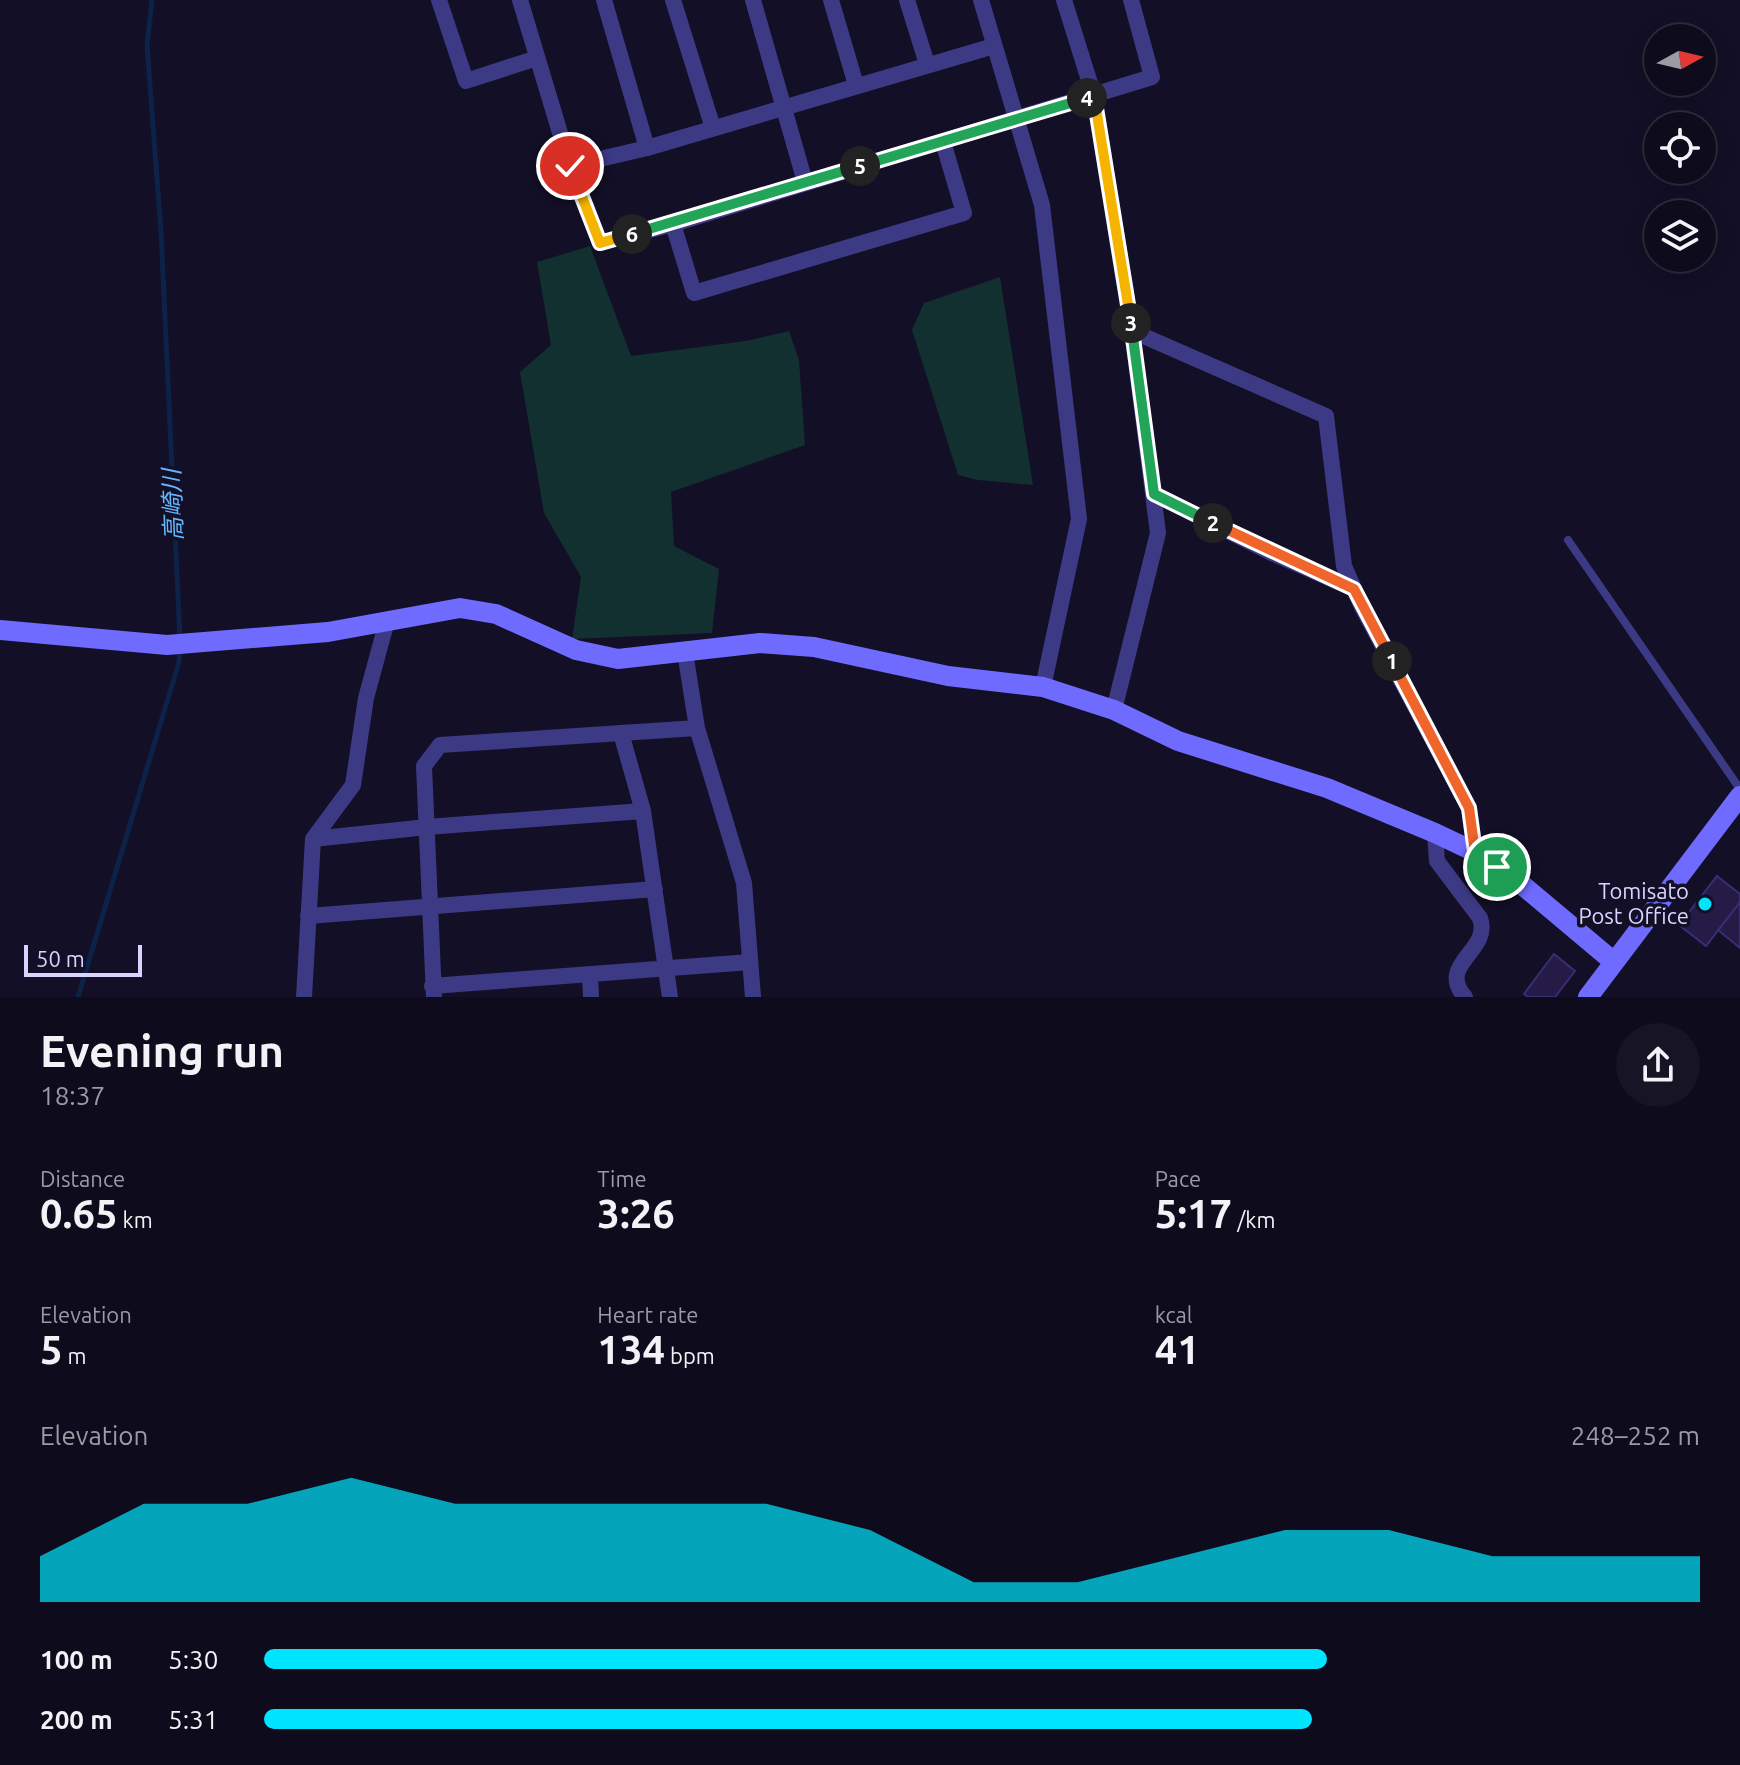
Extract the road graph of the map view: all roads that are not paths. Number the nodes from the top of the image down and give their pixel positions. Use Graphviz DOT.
graph roads {
  1 [pos="439,0"];
  2 [pos="520,0"];
  3 [pos="604,0"];
  4 [pos="673,0"];
  5 [pos="753,0"];
  6 [pos="831,0"];
  7 [pos="907,0"];
  8 [pos="981,0"];
  9 [pos="1064,0"];
  10 [pos="1131,0"];
  11 [pos="994,46"];
  12 [pos="537,58"];
  13 [pos="927,64"];
  14 [pos="856,85"];
  15 [pos="1094,96"];
  16 [pos="784,106"];
  17 [pos="1016,120"];
  18 [pos="713,128"];
  19 [pos="943,142"];
  20 [pos="647,148"];
  21 [pos="570,166"];
  22 [pos="805,182"];
  23 [pos="673,224"];
  24 [pos="1132,331"];
  25 [pos="1154,494"];
  26 [pos="1568,540"];
  27 [pos="1354,589"];
  28 [pos="387,621"];
  29 [pos="0,630"];
  30 [pos="685,652"];
  31 [pos="1043,687"];
  32 [pos="1114,710"];
  33 [pos="697,728"];
  34 [pos="621,733"];
  35 [pos="1740,789"];
  36 [pos="1740,796"];
  37 [pos="643,811"];
  38 [pos="427,827"];
  39 [pos="1435,833"];
  40 [pos="313,839"];
  41 [pos="1475,852"];
  42 [pos="655,889"];
  43 [pos="431,904"];
  44 [pos="308,916"];
  45 [pos="750,962"];
  46 [pos="1614,962"];
  47 [pos="667,968"];
  48 [pos="590,974"];
  49 [pos="433,991"];
  50 [pos="304,997"];
  51 [pos="591,997"];
  52 [pos="670,997"];
  53 [pos="753,997"];
  54 [pos="1465,997"];
  55 [pos="1588,997"];
  1 -- 12 [label="street"];
  2 -- 12 [label="street"];
  3 -- 20 [label="street"];
  4 -- 18 [label="street"];
  5 -- 16 [label="street"];
  6 -- 14 [label="street"];
  7 -- 13 [label="street"];
  8 -- 11 [label="street"];
  9 -- 15 [label="street"];
  10 -- 15 [label="street"];
  11 -- 13 [label="street"];
  11 -- 17 [label="street"];
  12 -- 21 [label="street"];
  13 -- 14 [label="street"];
  14 -- 16 [label="street"];
  15 -- 17 [label="street"];
  15 -- 24 [label="street"];
  16 -- 18 [label="street"];
  16 -- 22 [label="street"];
  17 -- 19 [label="street"];
  17 -- 31 [label="street"];
  18 -- 20 [label="street"];
  19 -- 22 [label="street"];
  19 -- 23 [label="street"];
  20 -- 21 [label="street"];
  21 -- 23 [label="street"];
  22 -- 23 [label="street"];
  24 -- 25 [label="street"];
  24 -- 27 [label="street"];
  25 -- 27 [label="street"];
  25 -- 32 [label="street"];
  26 -- 35 [label="lane"];
  27 -- 41 [label="street"];
  28 -- 29 [label="street"];
  28 -- 30 [label="street"];
  28 -- 40 [label="street"];
  30 -- 31 [label="street"];
  30 -- 33 [label="street"];
  31 -- 32 [label="street"];
  32 -- 39 [label="street"];
  33 -- 34 [label="street"];
  33 -- 45 [label="street"];
  34 -- 37 [label="street"];
  34 -- 38 [label="street"];
  36 -- 46 [label="street"];
  37 -- 38 [label="street"];
  37 -- 42 [label="street"];
  38 -- 40 [label="street"];
  38 -- 43 [label="street"];
  39 -- 41 [label="street"];
  39 -- 54 [label="street"];
  40 -- 44 [label="street"];
  41 -- 46 [label="street"];
  42 -- 43 [label="street"];
  42 -- 47 [label="street"];
  43 -- 44 [label="street"];
  43 -- 49 [label="street"];
  44 -- 50 [label="street"];
  45 -- 47 [label="street"];
  45 -- 53 [label="street"];
  46 -- 55 [label="street"];
  47 -- 48 [label="street"];
  47 -- 52 [label="street"];
  48 -- 49 [label="street"];
  48 -- 51 [label="street"];
}
